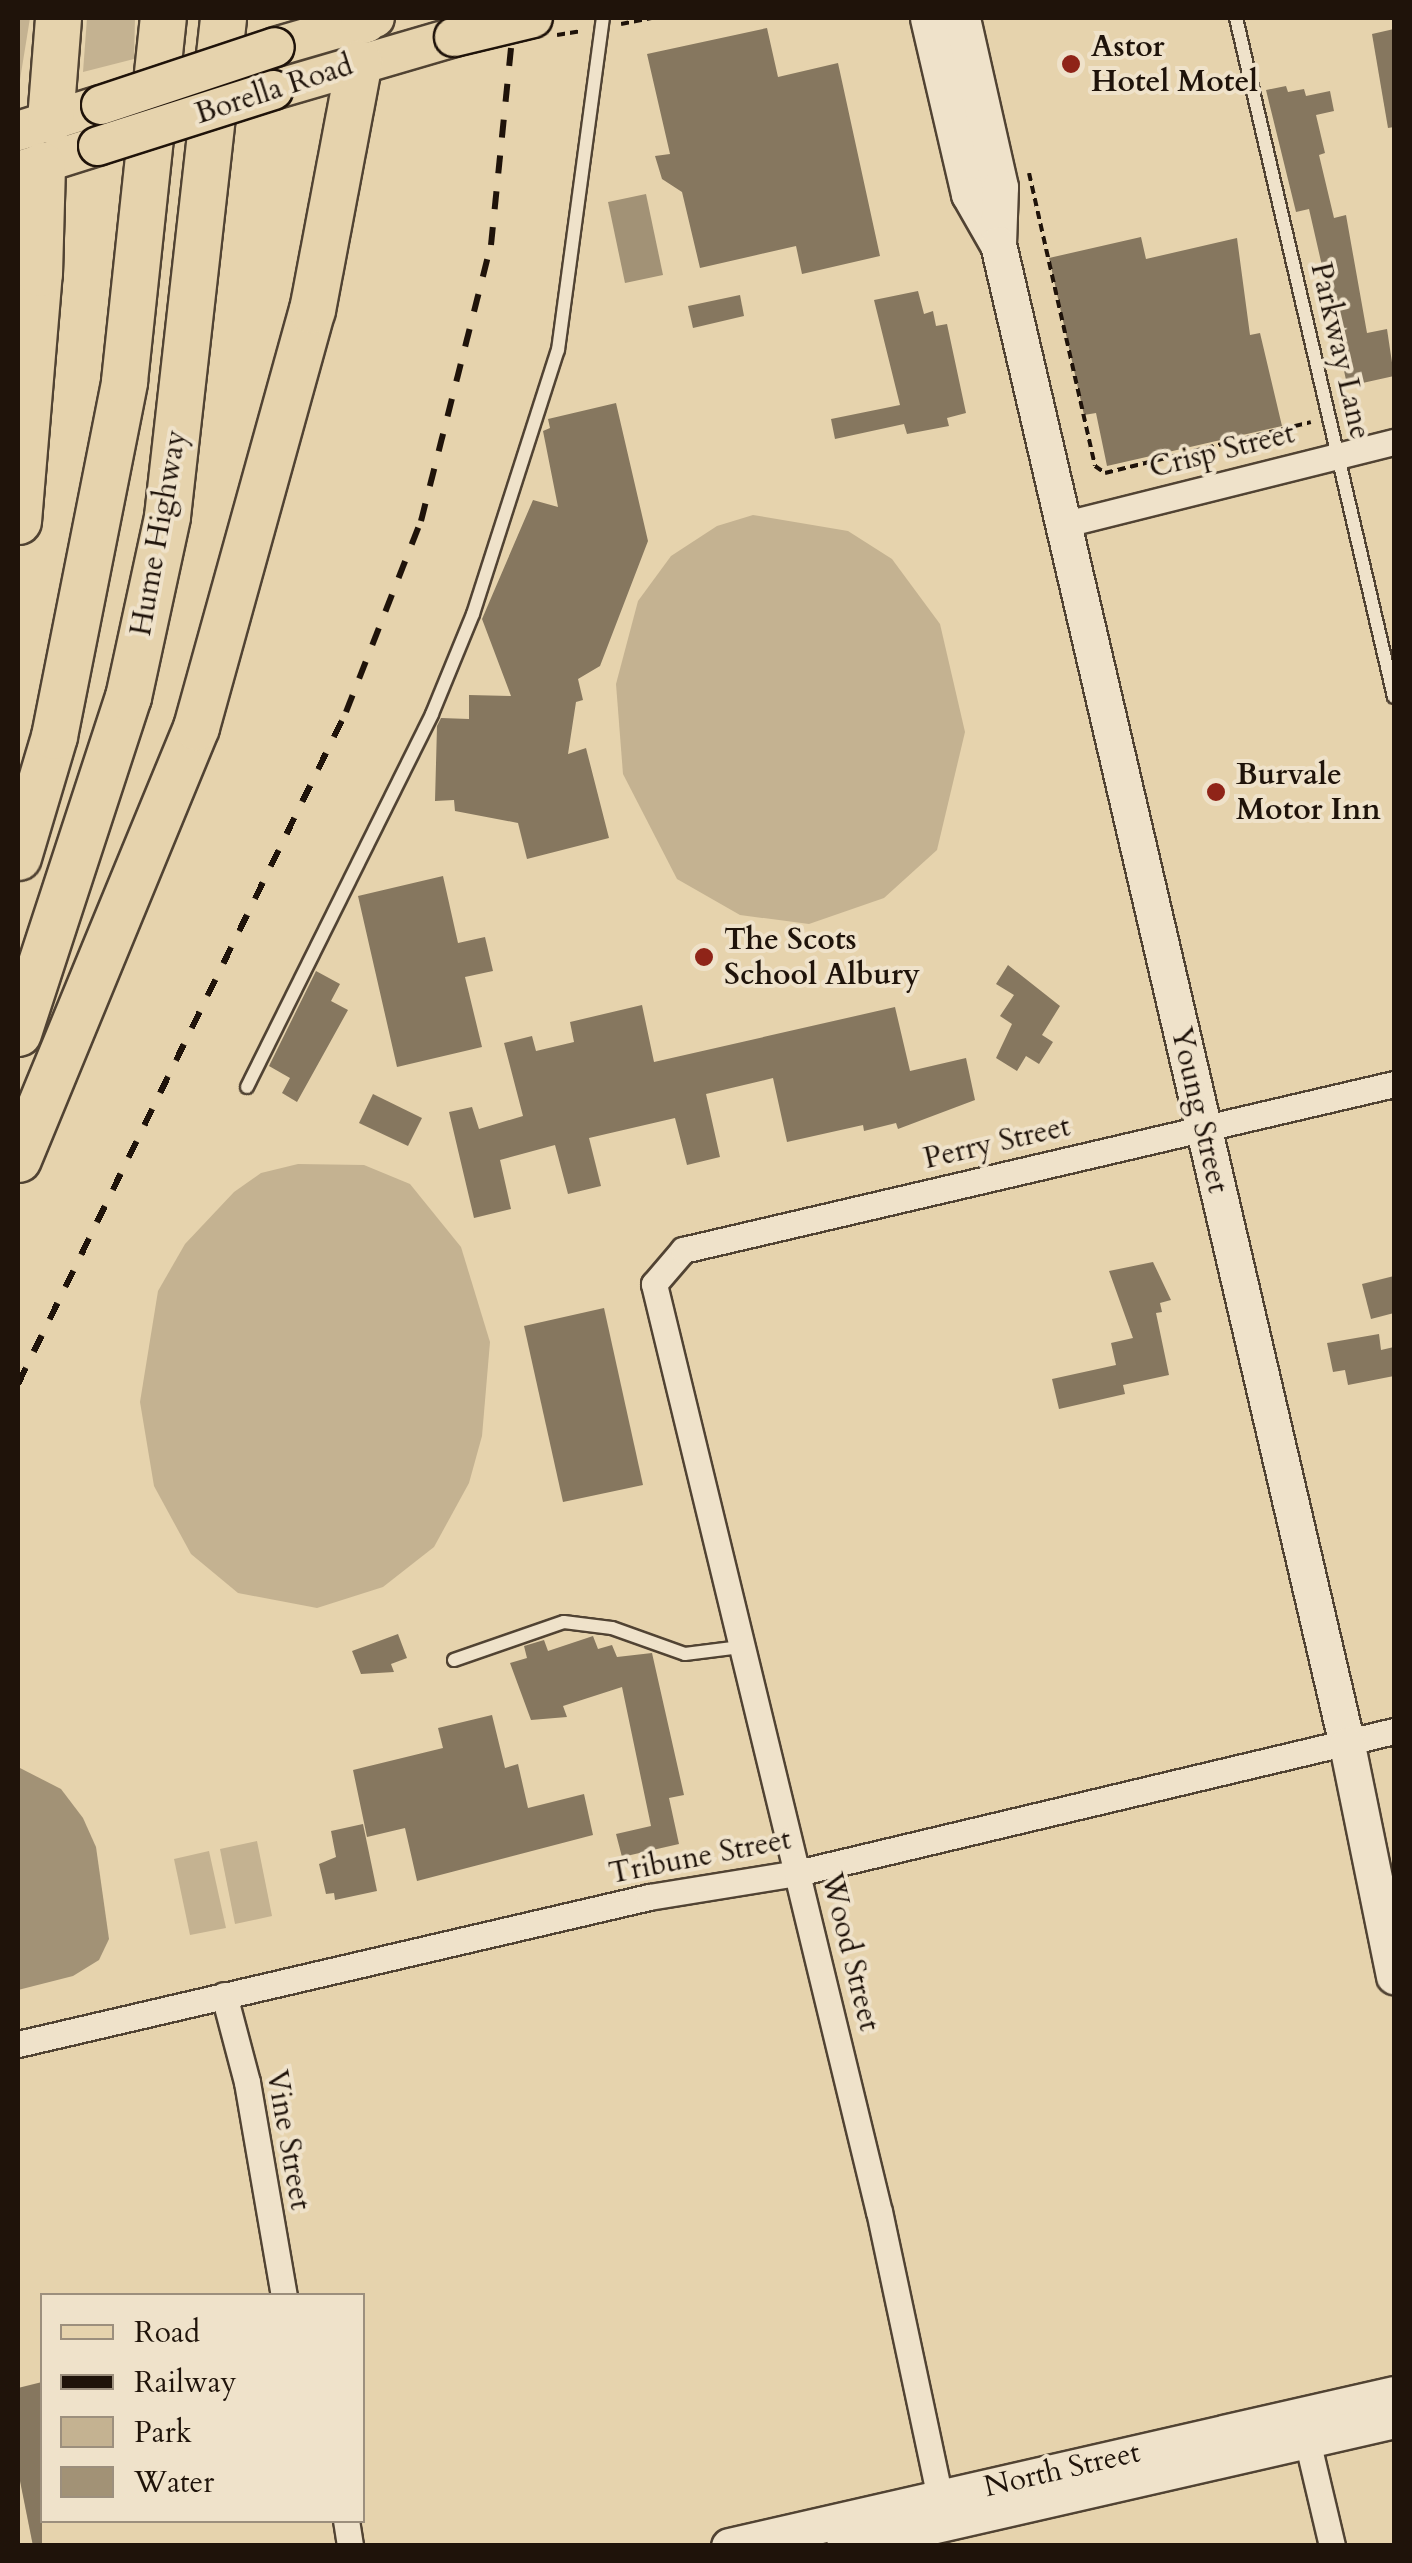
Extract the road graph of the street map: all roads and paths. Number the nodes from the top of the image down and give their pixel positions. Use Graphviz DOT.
graph roads {
  1 [pos="58,18"];
  2 [pos="163,18"];
  3 [pos="223,18"];
  4 [pos="532,18"];
  5 [pos="603,18"];
  6 [pos="928,18"];
  7 [pos="962,18"];
  8 [pos="1236,18"];
  9 [pos="365,29"];
  10 [pos="32,147"];
  11 [pos="1029,173"];
  12 [pos="998,244"];
  13 [pos="1330,417"];
  14 [pos="1394,442"];
  15 [pos="1339,456"];
  16 [pos="18,521"];
  17 [pos="1065,524"];
  18 [pos="1394,697"];
  19 [pos="18,857"];
  20 [pos="18,1033"];
  21 [pos="1394,1084"];
  22 [pos="246,1086"];
  23 [pos="1204,1130"];
  24 [pos="18,1159"];
  25 [pos="658,1308"];
  26 [pos="741,1647"];
  27 [pos="454,1660"];
  28 [pos="1394,1731"];
  29 [pos="1347,1745"];
  30 [pos="797,1873"];
  31 [pos="1394,1976"];
  32 [pos="224,1996"];
  33 [pos="18,2044"];
  34 [pos="283,2293"];
  35 [pos="1388,2401"];
  36 [pos="1307,2440"];
  37 [pos="940,2498"];
  38 [pos="729,2546"];
  39 [pos="844,2546"];
  40 [pos="1332,2546"];
  1 -- 10 [label="highway"];
  2 -- 19 [label="highway, Hume Highway"];
  3 -- 20 [label="highway, Hume Highway"];
  4 -- 9 [label="main road, Borella Road, bridge"];
  5 -- 22 [label="lane"];
  6 -- 12 [label="main road, Young Street"];
  7 -- 12 [label="main road, Young Street"];
  8 -- 13 [label="lane, Parkway Lane"];
  9 -- 10 [label="main road, Borella Road, bridge"];
  9 -- 10 [label="main road, Borella Road, bridge"];
  9 -- 24 [label="highway"];
  10 -- 16 [label="highway"];
  11 -- 13 [label="path"];
  12 -- 17 [label="main road, Young Street"];
  13 -- 15 [label="lane, Parkway Lane"];
  14 -- 15 [label="street, Crisp Street"];
  15 -- 17 [label="street, Crisp Street"];
  15 -- 18 [label="lane, Parkway Lane"];
  17 -- 23 [label="main road, Young Street"];
  21 -- 23 [label="street, Perry Street"];
  23 -- 25 [label="street, Perry Street"];
  23 -- 29 [label="main road, Young Street"];
  25 -- 26 [label="street, Wood Street"];
  26 -- 27 [label="lane"];
  26 -- 30 [label="street, Wood Street"];
  28 -- 29 [label="street, Tribune Street"];
  29 -- 30 [label="street, Tribune Street"];
  29 -- 31 [label="main road, Young Street"];
  30 -- 32 [label="street, Tribune Street"];
  30 -- 37 [label="street, Wood Street"];
  32 -- 33 [label="street, Tribune Street"];
  32 -- 34 [label="street, Vine Street"];
  35 -- 36 [label="main road, North Street"];
  35 -- 37 [label="main road, North Street"];
  36 -- 39 [label="main road, North Street"];
  36 -- 40 [label="street"];
  37 -- 38 [label="main road, North Street"];
}
